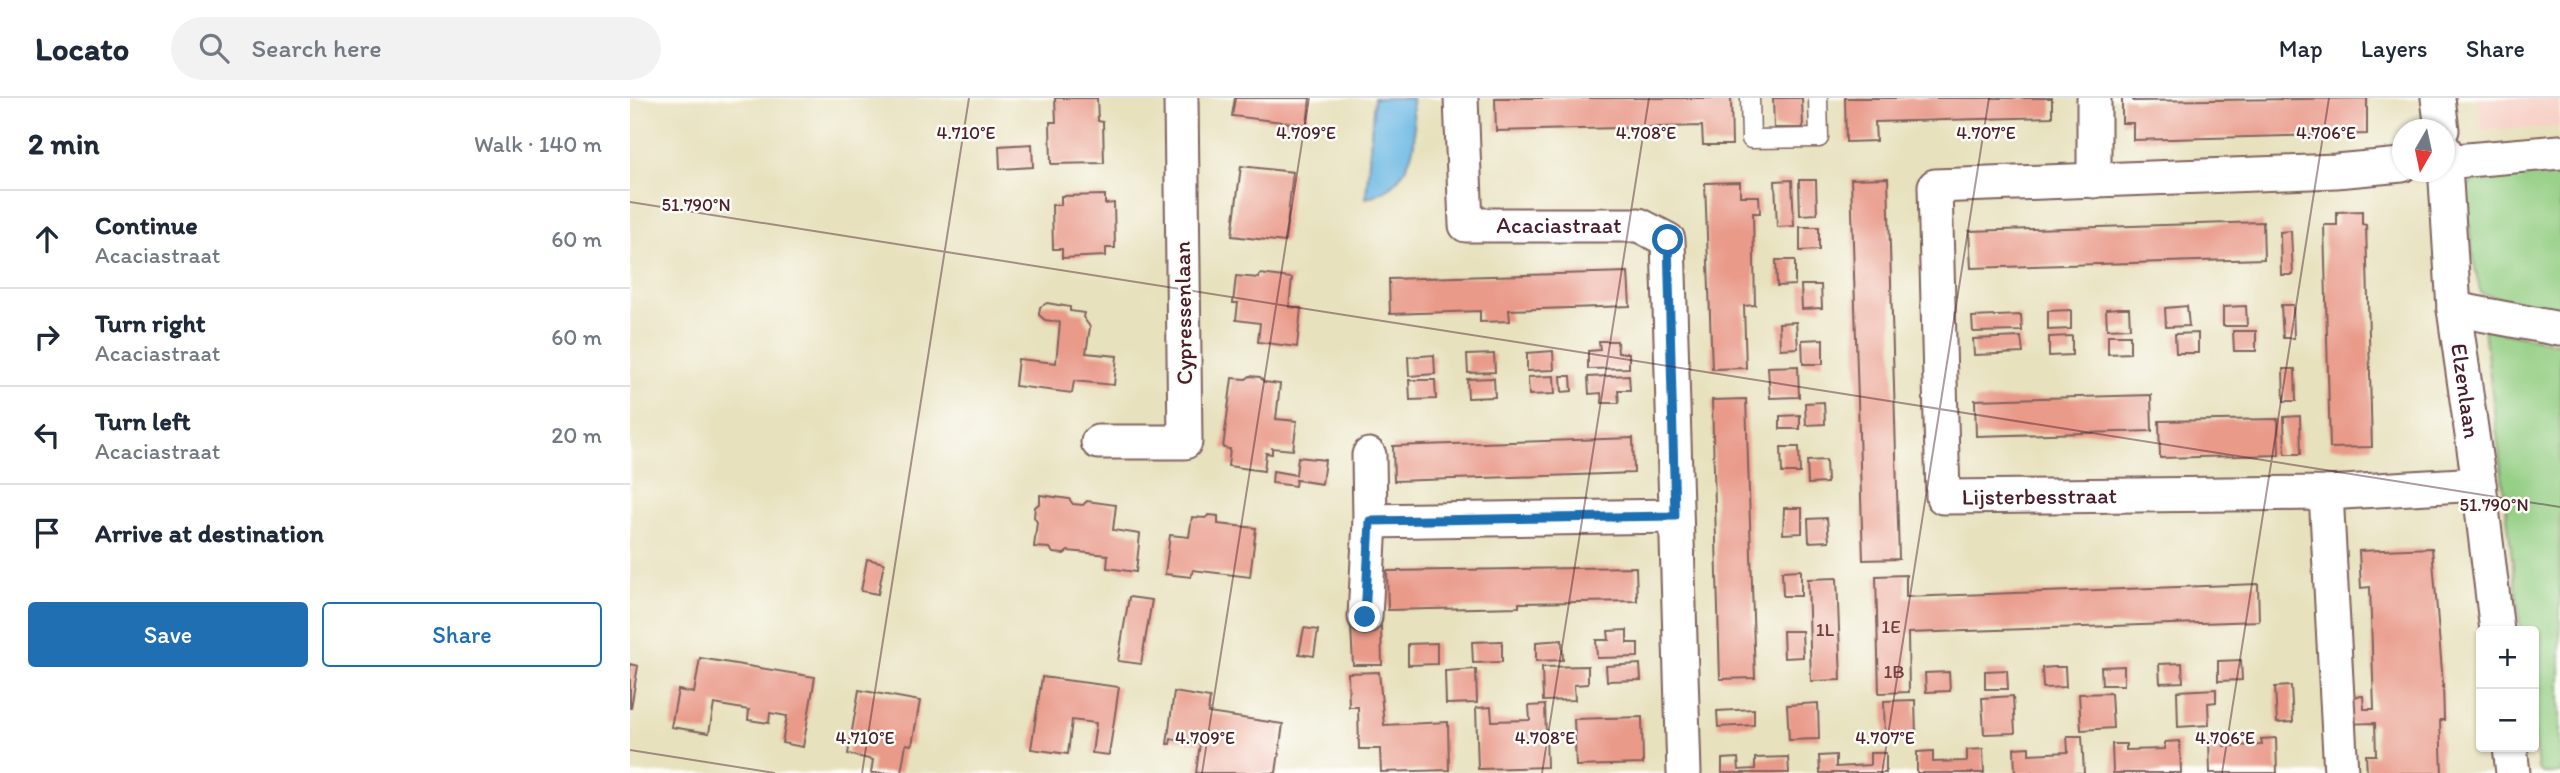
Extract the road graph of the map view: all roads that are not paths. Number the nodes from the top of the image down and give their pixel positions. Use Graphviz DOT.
graph roads {
  1 [pos="1181,98"];
  2 [pos="1461,98"];
  3 [pos="1750,98"];
  4 [pos="1818,98"];
  5 [pos="2094,98"];
  6 [pos="2438,98"];
  7 [pos="2440,119"];
  8 [pos="2455,150"];
  9 [pos="2560,152"];
  10 [pos="2392,166"];
  11 [pos="2094,181"];
  12 [pos="2446,182"];
  13 [pos="2454,309"];
  14 [pos="2560,329"];
  15 [pos="1098,442"];
  16 [pos="1369,455"];
  17 [pos="2479,484"];
  18 [pos="2326,493"];
  19 [pos="1675,516"];
  20 [pos="1370,521"];
  21 [pos="1365,617"];
  22 [pos="2496,626"];
  23 [pos="2511,752"];
  24 [pos="1684,773"];
  25 [pos="2341,773"];
  26 [pos="2513,773"];
  1 -- 15 [label="street, Cypressenlaan"];
  2 -- 19 [label="street, Acaciastraat"];
  3 -- 4 [label="lane"];
  5 -- 11 [label="street"];
  6 -- 7 [label="street, Elzenlaan"];
  8 -- 9 [label="street"];
  10 -- 11 [label="street, Lijsterbesstraat"];
  11 -- 18 [label="street, Lijsterbesstraat"];
  12 -- 13 [label="street, Elzenlaan"];
  13 -- 14 [label="street"];
  13 -- 17 [label="street, Elzenlaan"];
  16 -- 20 [label="street"];
  17 -- 18 [label="street, Lijsterbesstraat"];
  17 -- 22 [label="street, Elzenlaan"];
  18 -- 25 [label="street"];
  19 -- 20 [label="street"];
  19 -- 24 [label="street, Acaciastraat"];
  20 -- 21 [label="street"];
  23 -- 26 [label="street"];
}
